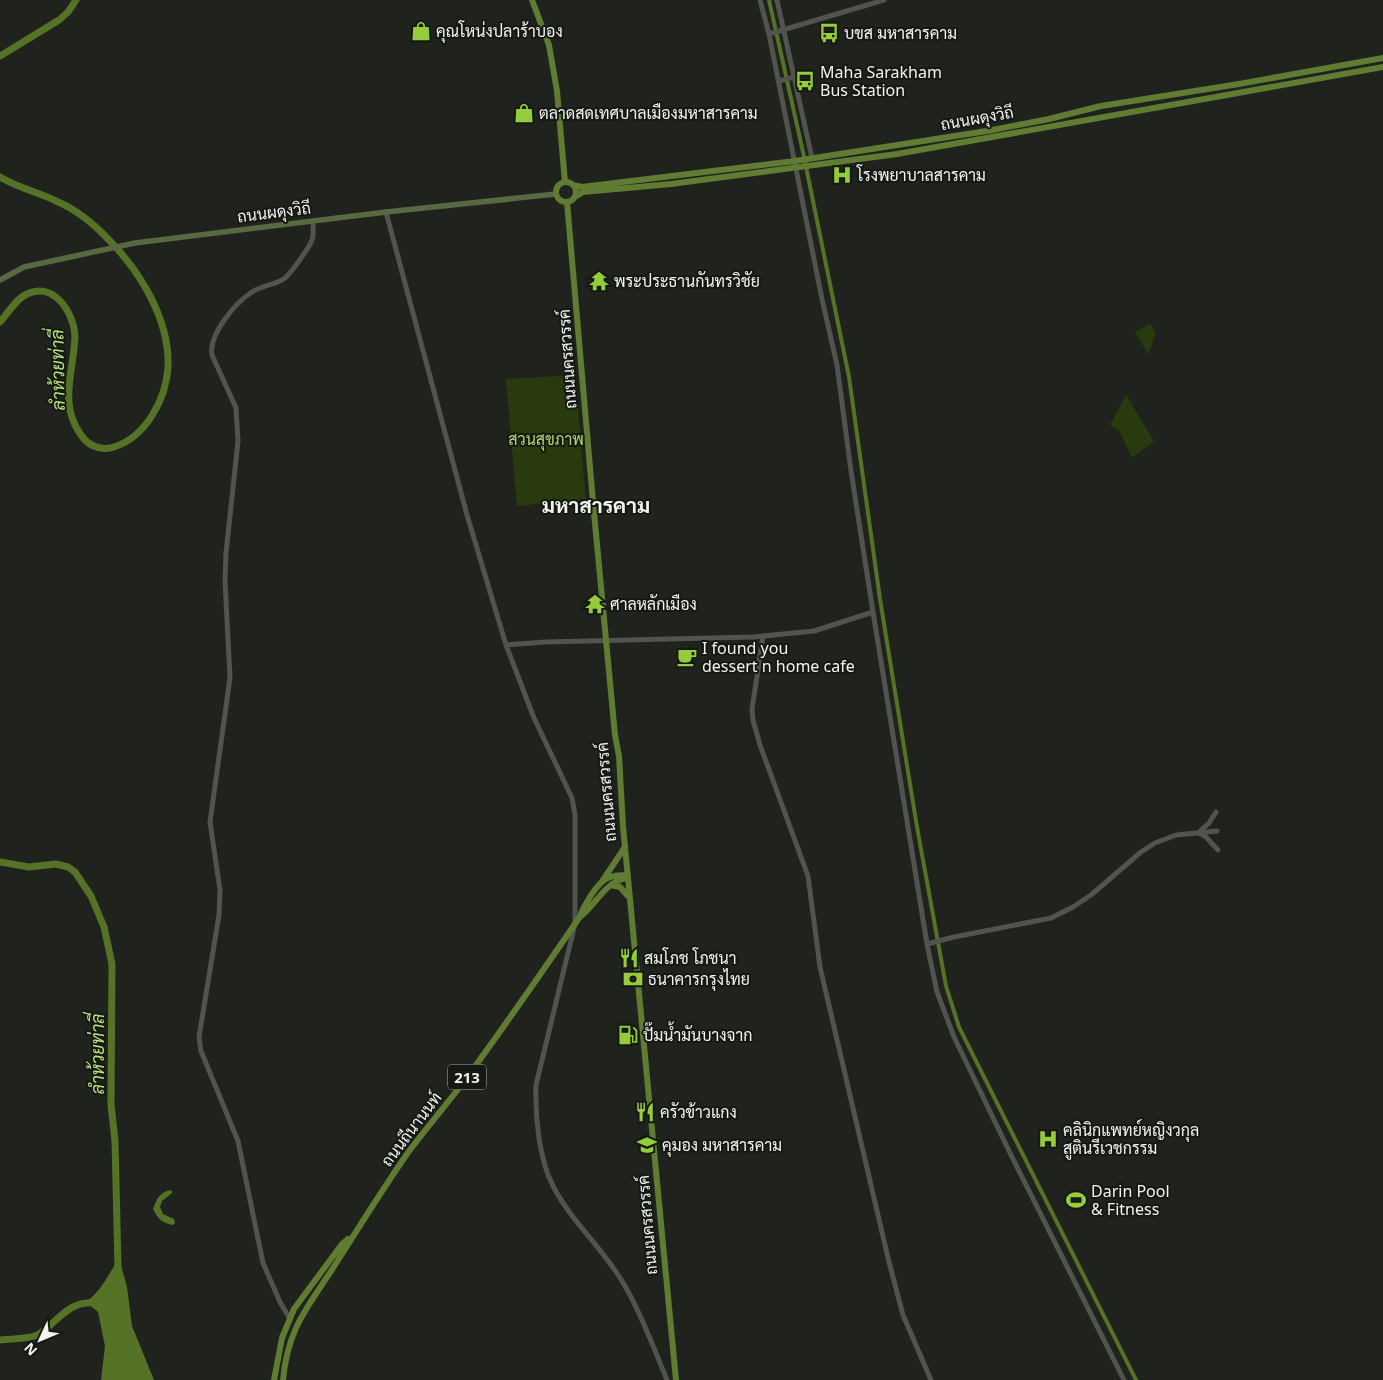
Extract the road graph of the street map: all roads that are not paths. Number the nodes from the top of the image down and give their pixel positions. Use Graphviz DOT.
graph roads {
  1 [pos="532,0"];
  2 [pos="760,0"];
  3 [pos="778,0"];
  4 [pos="884,0"];
  5 [pos="784,30"];
  6 [pos="769,34"];
  7 [pos="1383,58"];
  8 [pos="1383,67"];
  9 [pos="794,77"];
  10 [pos="779,81"];
  11 [pos="1031,123"];
  12 [pos="1033,130"];
  13 [pos="810,159"];
  14 [pos="797,164"];
  15 [pos="565,182"];
  16 [pos="573,185"];
  17 [pos="556,194"];
  18 [pos="575,197"];
  19 [pos="567,202"];
  20 [pos="386,212"];
  21 [pos="313,221"];
  22 [pos="0,280"];
  23 [pos="873,612"];
  24 [pos="763,636"];
  25 [pos="606,641"];
  26 [pos="506,645"];
  27 [pos="1216,812"];
  28 [pos="1217,831"];
  29 [pos="1197,833"];
  30 [pos="625,847"];
  31 [pos="1218,850"];
  32 [pos="628,877"];
  33 [pos="601,883"];
  34 [pos="607,887"];
  35 [pos="630,900"];
  36 [pos="577,921"];
  37 [pos="929,943"];
  38 [pos="352,1235"];
  39 [pos="322,1271"];
  40 [pos="328,1275"];
  41 [pos="290,1319"];
  42 [pos="274,1380"];
  43 [pos="283,1380"];
  44 [pos="667,1380"];
  45 [pos="676,1380"];
  46 [pos="931,1380"];
  47 [pos="1124,1380"];
  1 -- 15 [label="main road"];
  2 -- 6 [label="street"];
  3 -- 5 [label="street"];
  4 -- 5 [label="street"];
  5 -- 6 [label="street"];
  5 -- 9 [label="street"];
  6 -- 10 [label="street"];
  7 -- 11 [label="main road, ถนนผดุงวิถี"];
  8 -- 12 [label="main road, ถนนผดุงวิถี"];
  9 -- 10 [label="street"];
  9 -- 13 [label="street"];
  10 -- 14 [label="street"];
  11 -- 12 [label="main road"];
  11 -- 13 [label="main road, ถนนผดุงวิถี"];
  12 -- 14 [label="main road, ถนนผดุงวิถี"];
  13 -- 14 [label="main road, ถนนผดุงวิถี"];
  14 -- 16 [label="main road, ถนนผดุงวิถี"];
  14 -- 18 [label="main road, ถนนผดุงวิถี"];
  14 -- 23 [label="street"];
  15 -- 16 [label="main road"];
  15 -- 17 [label="main road"];
  16 -- 18 [label="main road"];
  17 -- 19 [label="main road"];
  17 -- 20 [label="main road, ถนนผดุงวิถี"];
  18 -- 19 [label="main road"];
  19 -- 25 [label="main road, ถนนนครสวรรค์"];
  20 -- 21 [label="main road, ถนนผดุงวิถี"];
  20 -- 26 [label="street"];
  21 -- 22 [label="main road, ถนนผดุงวิถี"];
  21 -- 41 [label="street"];
  23 -- 24 [label="street"];
  23 -- 37 [label="street"];
  24 -- 25 [label="street"];
  24 -- 46 [label="street"];
  25 -- 26 [label="street"];
  25 -- 30 [label="main road, ถนนนครสวรรค์"];
  26 -- 36 [label="street"];
  27 -- 29 [label="street"];
  28 -- 29 [label="street"];
  29 -- 31 [label="street"];
  29 -- 37 [label="street"];
  30 -- 32 [label="main road, ถนนนครสวรรค์"];
  30 -- 33 [label="main road, ถนนถีนานนท์"];
  32 -- 33 [label="main road"];
  32 -- 34 [label="main road, ถนนถีนานนท์ / 213"];
  32 -- 35 [label="main road, ถนนนครสวรรค์"];
  33 -- 36 [label="main road, ถนนถีนานนท์ / 213"];
  34 -- 35 [label="main road"];
  34 -- 36 [label="main road, ถนนถีนานนท์ / 213"];
  35 -- 45 [label="main road, ถนนนครสวรรค์"];
  36 -- 38 [label="main road, ถนนถีนานนท์ / 213"];
  36 -- 44 [label="street"];
  37 -- 47 [label="street"];
  38 -- 39 [label="main road, ถนนถีนานนท์ / 213"];
  38 -- 40 [label="main road, ถนนถีนานนท์ / 213"];
  39 -- 40 [label="main road"];
  39 -- 41 [label="main road, ถนนถีนานนท์ / 213"];
  40 -- 43 [label="main road, ถนนถีนานนท์ / 213"];
  41 -- 42 [label="main road, ถนนถีนานนท์ / 213"];
}
